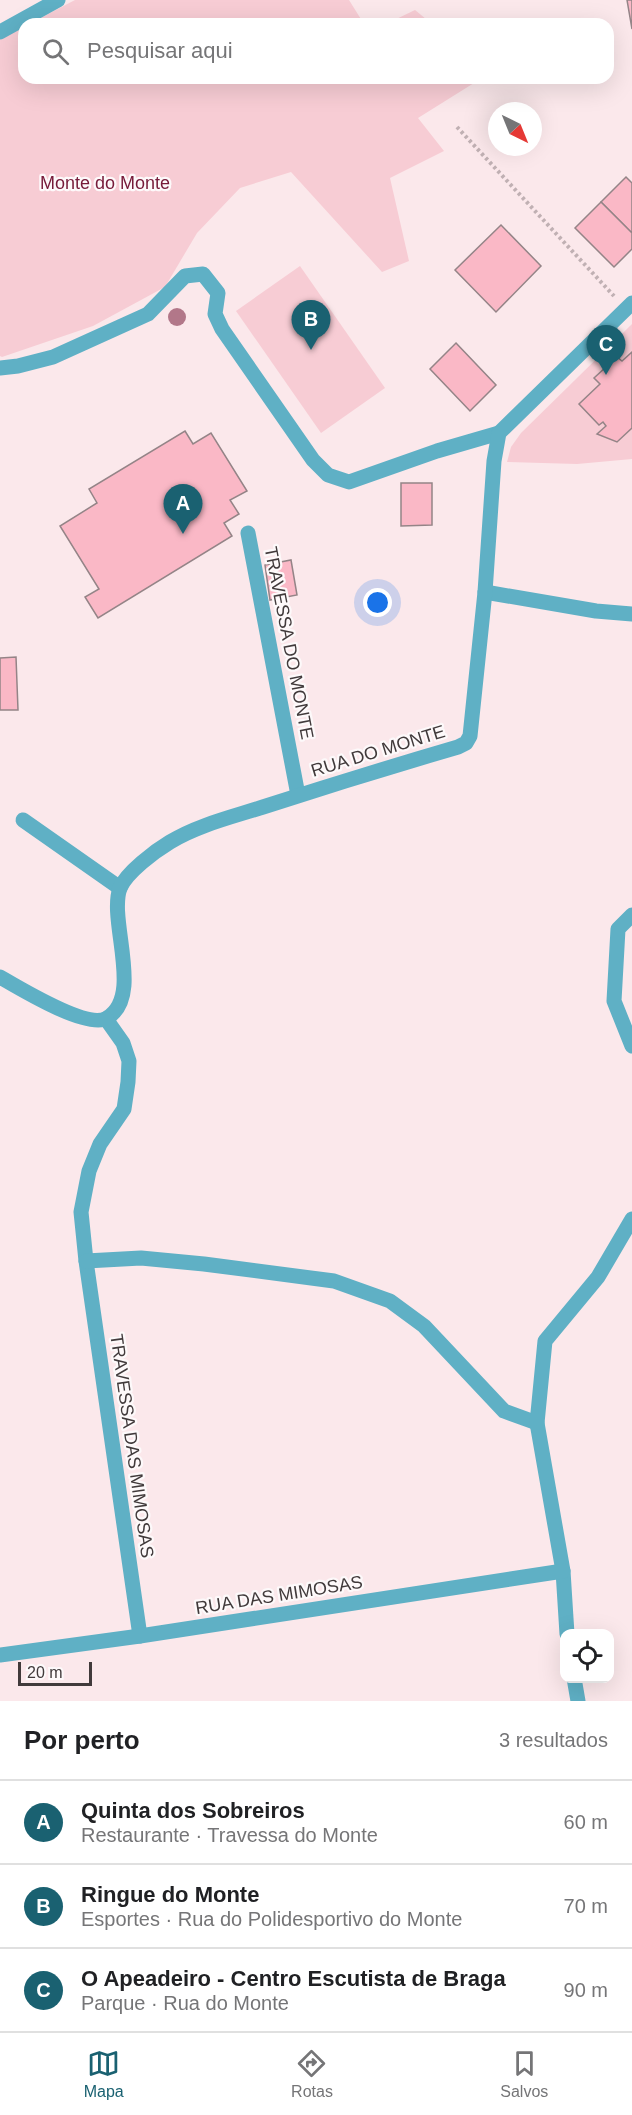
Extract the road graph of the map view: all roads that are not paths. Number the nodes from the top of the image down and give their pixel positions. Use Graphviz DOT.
graph roads {
  1 [pos="58,0"];
  2 [pos="25,18"];
  3 [pos="18,22"];
  4 [pos="0,32"];
  5 [pos="629,306"];
  6 [pos="0,368"];
  7 [pos="499,434"];
  8 [pos="248,533"];
  9 [pos="485,592"];
  10 [pos="632,614"];
  11 [pos="298,795"];
  12 [pos="23,820"];
  13 [pos="120,888"];
  14 [pos="632,915"];
  15 [pos="0,976"];
  16 [pos="106,1019"];
  17 [pos="632,1046"];
  18 [pos="632,1219"];
  19 [pos="86,1261"];
  20 [pos="537,1423"];
  21 [pos="563,1571"];
  22 [pos="567,1629"];
  23 [pos="140,1636"];
  24 [pos="0,1655"];
  25 [pos="575,1683"];
  26 [pos="578,1701"];
  1 -- 2 [label="street"];
  3 -- 4 [label="street"];
  5 -- 7 [label="street"];
  6 -- 7 [label="street"];
  7 -- 9 [label="street, RUA DO MONTE"];
  8 -- 11 [label="street, TRAVESSA DO MONTE"];
  9 -- 10 [label="street"];
  9 -- 11 [label="street, RUA DO MONTE"];
  11 -- 13 [label="street, RUA DO MONTE"];
  12 -- 13 [label="street"];
  13 -- 16 [label="street"];
  14 -- 17 [label="street"];
  15 -- 16 [label="street"];
  16 -- 19 [label="street, TRAVESSA DAS MIMOSAS"];
  18 -- 20 [label="street"];
  19 -- 20 [label="street"];
  19 -- 23 [label="street, TRAVESSA DAS MIMOSAS"];
  20 -- 21 [label="street"];
  21 -- 22 [label="street"];
  21 -- 23 [label="street, RUA DAS MIMOSAS"];
  23 -- 24 [label="street, RUA DAS MIMOSAS"];
  25 -- 26 [label="street"];
}
